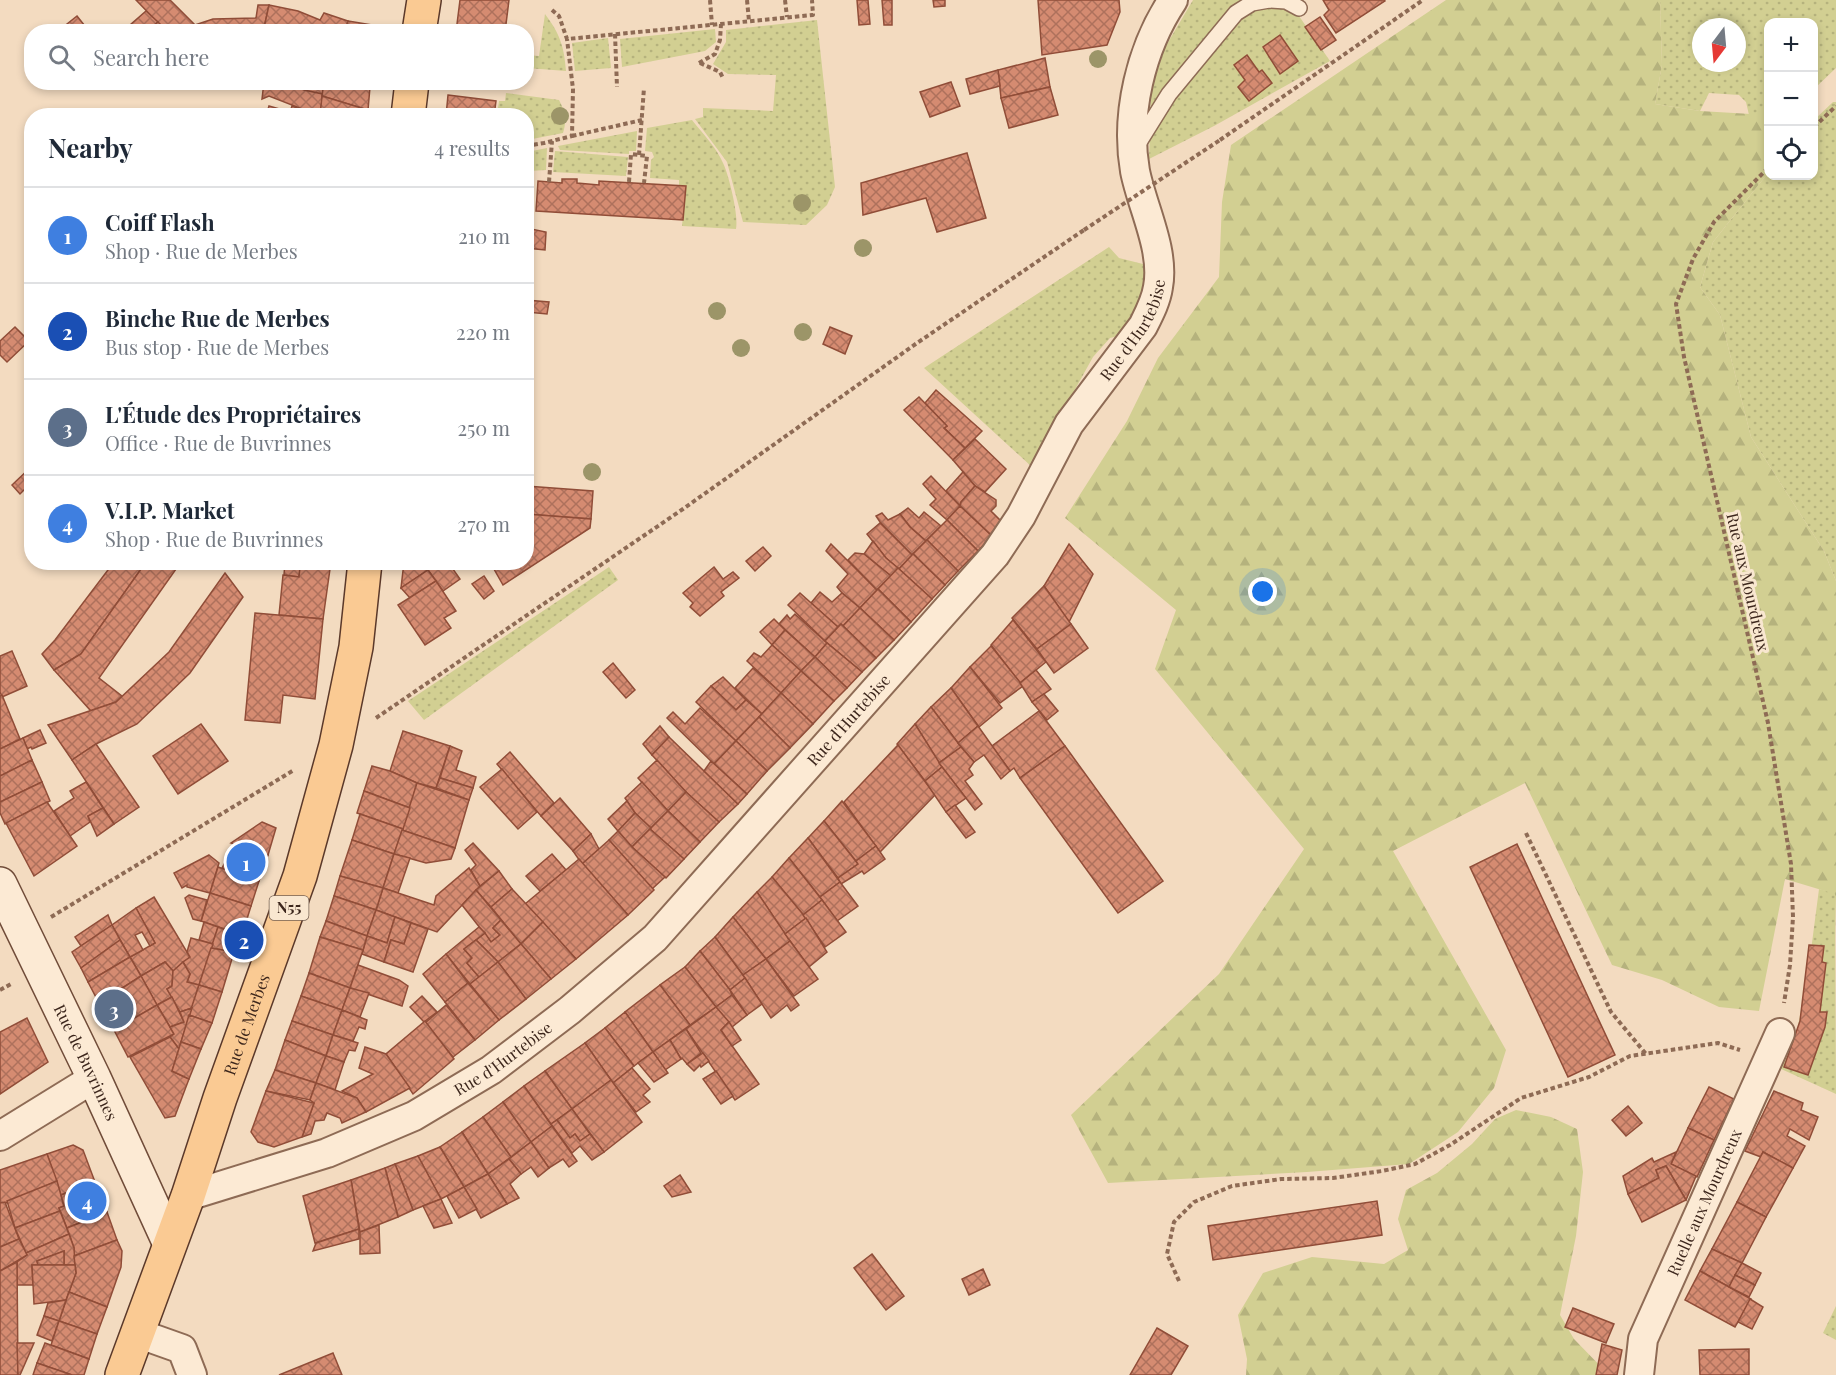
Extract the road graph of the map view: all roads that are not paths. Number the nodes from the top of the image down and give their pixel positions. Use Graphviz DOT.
graph roads {
  1 [pos="424,0"];
  2 [pos="1173,0"];
  3 [pos="1270,0"];
  4 [pos="1299,8"];
  5 [pos="420,24"];
  6 [pos="411,90"];
  7 [pos="409,108"];
  8 [pos="1133,150"];
  9 [pos="364,570"];
  10 [pos="0,884"];
  11 [pos="1780,1033"];
  12 [pos="94,1078"];
  13 [pos="0,1136"];
  14 [pos="188,1196"];
  15 [pos="169,1242"];
  16 [pos="137,1333"];
  17 [pos="122,1375"];
  18 [pos="192,1375"];
  19 [pos="1640,1375"];
  1 -- 5 [label="main road"];
  2 -- 8 [label="street, Rue d'Hurtebise"];
  3 -- 4 [label="lane"];
  3 -- 8 [label="lane"];
  6 -- 7 [label="main road"];
  8 -- 14 [label="street, Rue d'Hurtebise"];
  9 -- 14 [label="main road, Rue de Merbes / N55"];
  10 -- 12 [label="street, Rue de Buvrinnes"];
  11 -- 19 [label="street, Ruelle aux Mourdreux"];
  12 -- 13 [label="street"];
  12 -- 15 [label="street, Rue de Buvrinnes"];
  14 -- 15 [label="main road, Rue de Merbes / N55"];
  15 -- 16 [label="main road, Rue de Merbes / N55"];
  16 -- 17 [label="main road, Rue de Merbes / N55"];
  16 -- 18 [label="street"];
}
